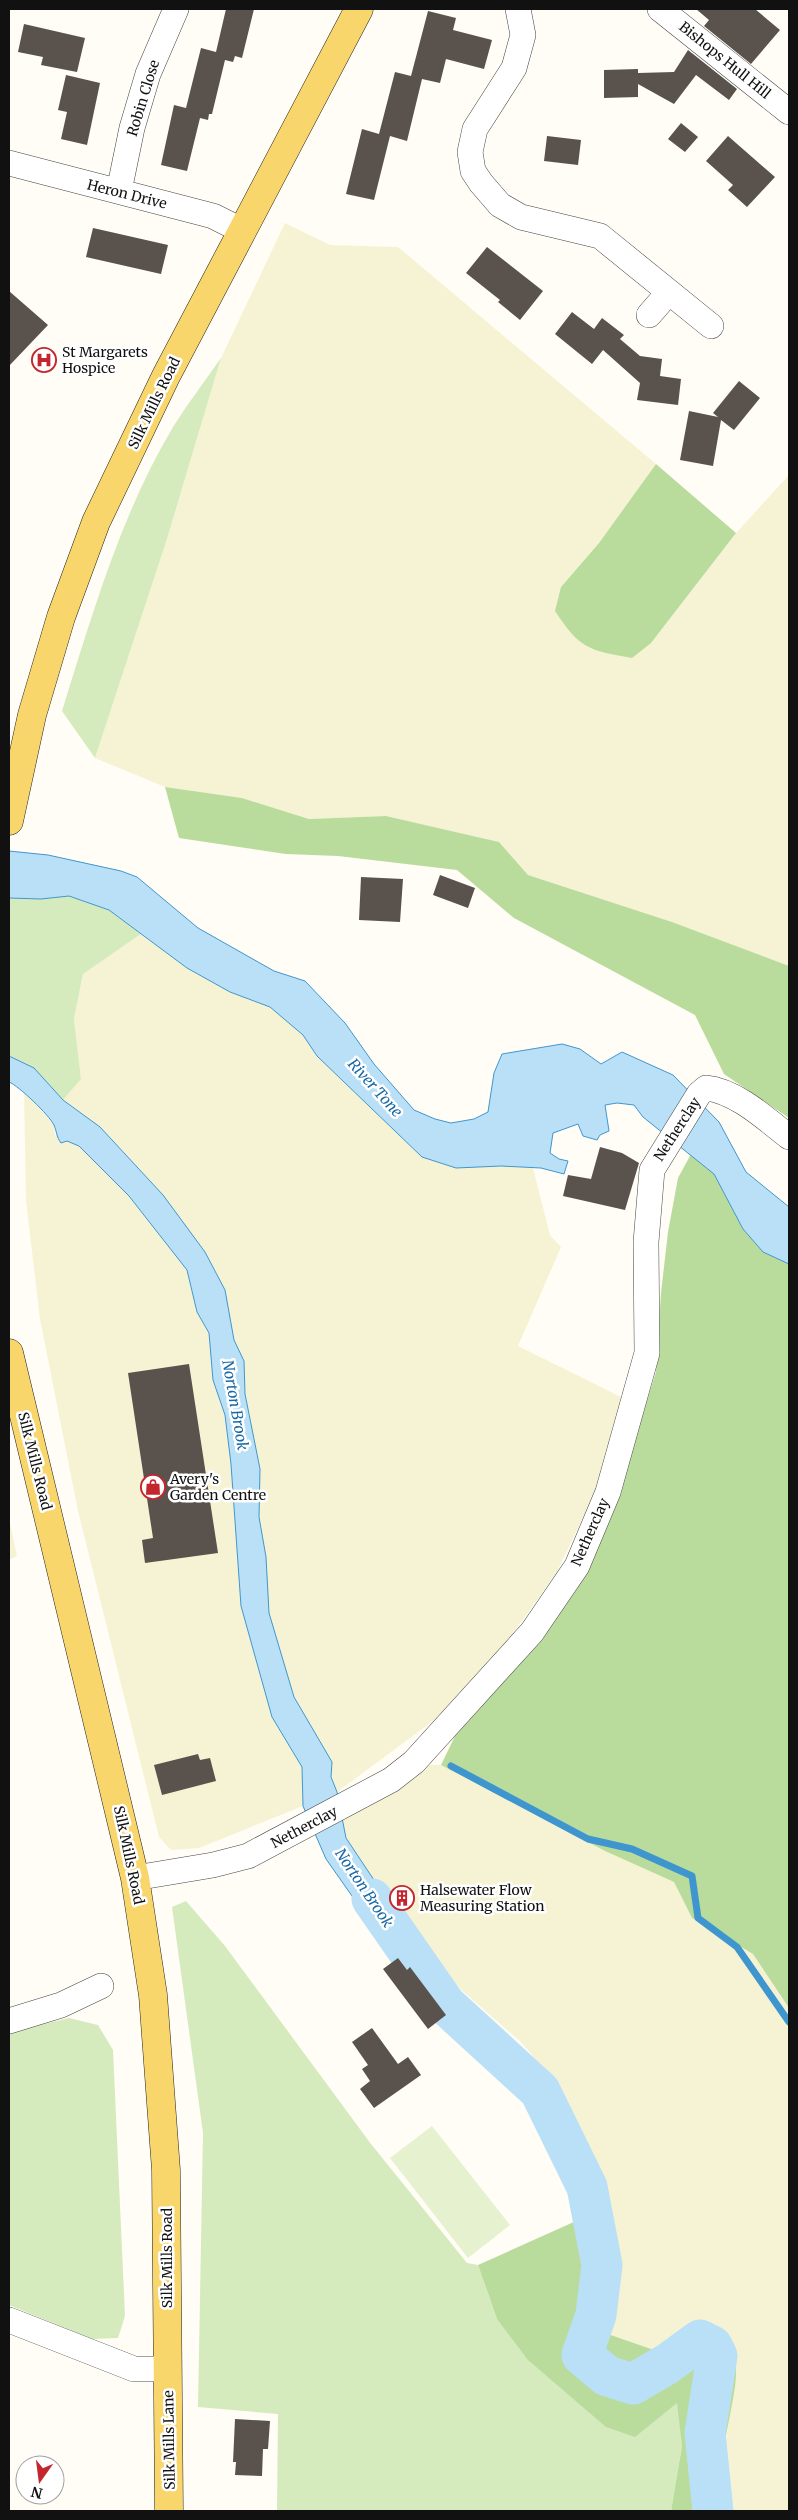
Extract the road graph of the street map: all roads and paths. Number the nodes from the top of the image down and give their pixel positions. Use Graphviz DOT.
graph roads {
  1 [pos="176,9"];
  2 [pos="359,9"];
  3 [pos="518,9"];
  4 [pos="660,9"];
  5 [pos="789,112"];
  6 [pos="9,163"];
  7 [pos="119,191"];
  8 [pos="243,231"];
  9 [pos="669,292"];
  10 [pos="649,315"];
  11 [pos="711,326"];
  12 [pos="9,821"];
  13 [pos="789,1137"];
  14 [pos="9,1353"];
  15 [pos="135,1878"];
  16 [pos="101,1986"];
  17 [pos="9,2021"];
  18 [pos="9,2320"];
  19 [pos="168,2369"];
  20 [pos="169,2511"];
  1 -- 7 [label="street, Robin Close"];
  2 -- 8 [label="main road, Silk Mills Road"];
  3 -- 9 [label="street"];
  4 -- 5 [label="street, Bishops Hull Hill"];
  6 -- 7 [label="street, Heron Drive"];
  7 -- 8 [label="street, Heron Drive"];
  8 -- 12 [label="main road, Silk Mills Road"];
  9 -- 10 [label="street"];
  9 -- 11 [label="street"];
  13 -- 15 [label="street, Netherclay"];
  14 -- 15 [label="main road, Silk Mills Road"];
  15 -- 19 [label="main road, Silk Mills Road"];
  16 -- 17 [label="street"];
  18 -- 19 [label="street"];
  19 -- 20 [label="main road, Silk Mills Lane"];
}
